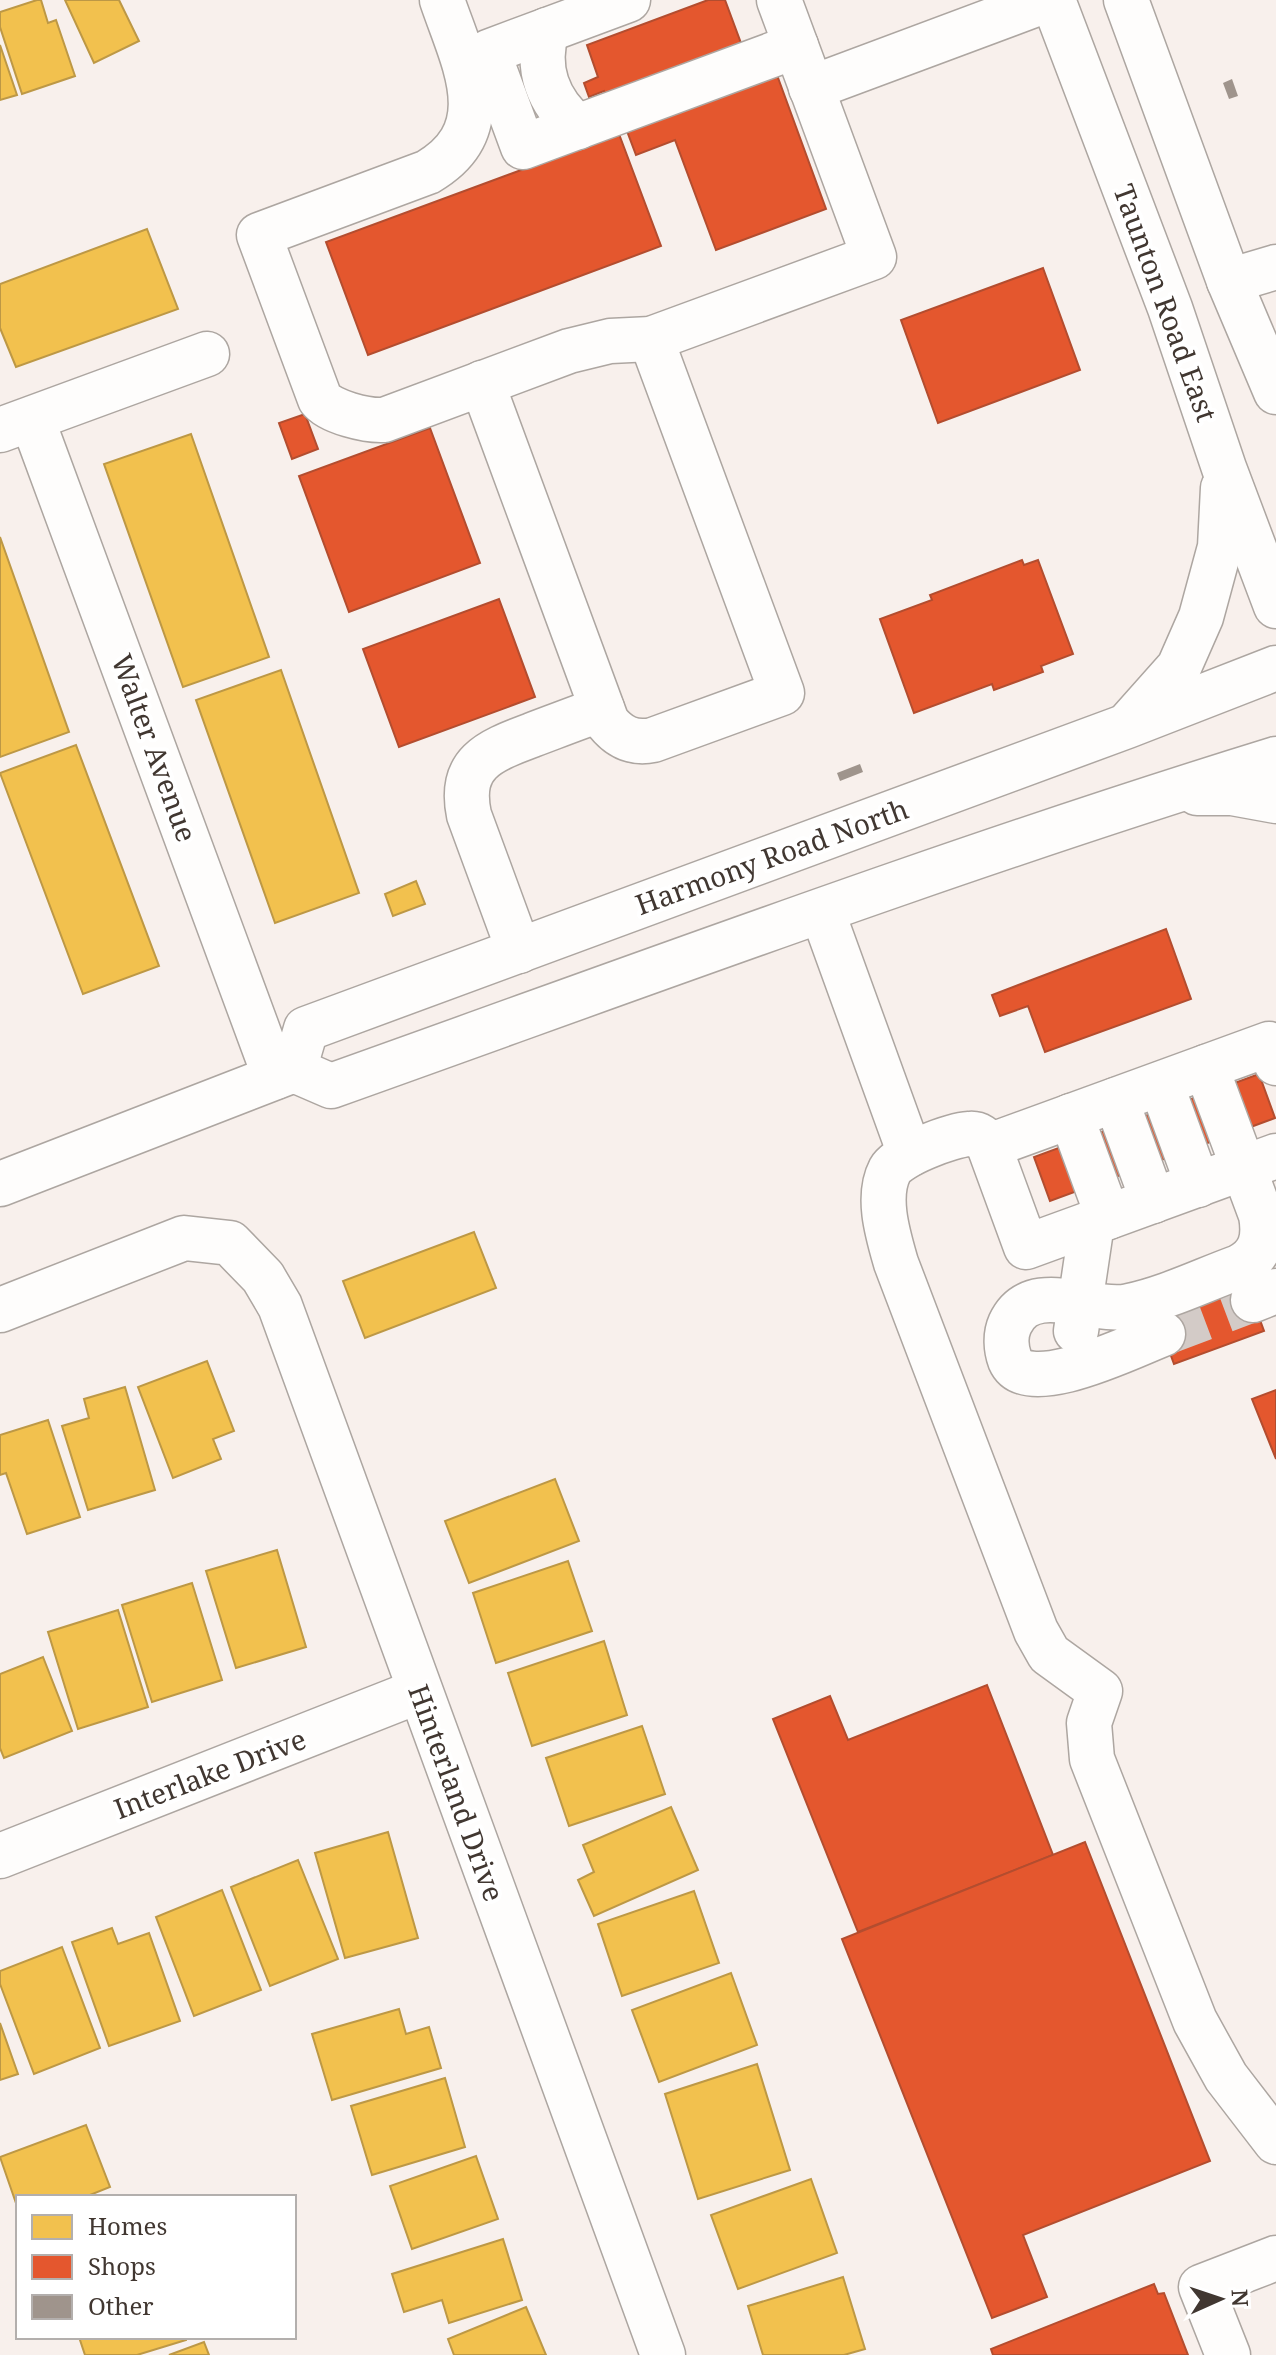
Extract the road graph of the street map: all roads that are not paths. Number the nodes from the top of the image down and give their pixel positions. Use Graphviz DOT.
graph roads {
  1 [pos="442,0"];
  2 [pos="628,0"];
  3 [pos="779,0"];
  4 [pos="1050,0"];
  5 [pos="1126,0"];
  6 [pos="796,46"];
  7 [pos="811,88"];
  8 [pos="1276,267"];
  9 [pos="1229,281"];
  10 [pos="651,339"];
  11 [pos="207,354"];
  12 [pos="482,383"];
  13 [pos="1276,392"];
  14 [pos="16,424"];
  15 [pos="1224,468"];
  16 [pos="1276,606"];
  17 [pos="1276,668"];
  18 [pos="602,709"];
  19 [pos="1127,726"];
  20 [pos="1276,759"];
  21 [pos="1163,794"];
  22 [pos="1276,801"];
  23 [pos="822,911"];
  24 [pos="519,951"];
  25 [pos="1276,1063"];
  26 [pos="1206,1067"];
  27 [pos="285,1073"];
  28 [pos="1161,1084"];
  29 [pos="1116,1100"];
  30 [pos="1071,1116"];
  31 [pos="989,1146"];
  32 [pos="910,1154"];
  33 [pos="1260,1162"];
  34 [pos="0,1184"];
  35 [pos="1198,1185"];
  36 [pos="1153,1201"];
  37 [pos="1100,1220"];
  38 [pos="1080,1303"];
  39 [pos="0,1310"];
  40 [pos="1163,1334"];
  41 [pos="1064,1371"];
  42 [pos="419,1691"];
  43 [pos="0,1856"];
  44 [pos="1276,2142"];
  45 [pos="1276,2258"];
  46 [pos="663,2355"];
  47 [pos="1228,2355"];
  1 -- 12 [label="main road"];
  2 -- 6 [label="main road"];
  3 -- 6 [label="main road"];
  4 -- 7 [label="main road"];
  4 -- 15 [label="main road, Taunton Road East"];
  5 -- 9 [label="main road"];
  6 -- 7 [label="main road"];
  7 -- 10 [label="main road"];
  8 -- 9 [label="main road"];
  9 -- 13 [label="main road"];
  10 -- 12 [label="main road"];
  10 -- 18 [label="main road"];
  11 -- 14 [label="main road"];
  12 -- 18 [label="main road"];
  14 -- 27 [label="main road, Walter Avenue"];
  15 -- 16 [label="main road, Taunton Road East"];
  15 -- 19 [label="main road"];
  17 -- 19 [label="main road, Harmony Road North"];
  18 -- 24 [label="main road"];
  19 -- 24 [label="main road, Harmony Road North"];
  20 -- 21 [label="main road"];
  21 -- 22 [label="main road"];
  21 -- 23 [label="main road"];
  23 -- 27 [label="main road"];
  23 -- 32 [label="main road"];
  24 -- 27 [label="main road, Harmony Road North"];
  25 -- 26 [label="main road"];
  26 -- 28 [label="main road"];
  26 -- 33 [label="main road"];
  27 -- 34 [label="main road"];
  28 -- 29 [label="main road"];
  28 -- 35 [label="main road"];
  29 -- 30 [label="main road"];
  29 -- 36 [label="main road"];
  30 -- 31 [label="main road"];
  30 -- 37 [label="main road"];
  31 -- 32 [label="main road"];
  31 -- 37 [label="main road"];
  32 -- 44 [label="main road"];
  33 -- 35 [label="main road"];
  33 -- 38 [label="main road"];
  35 -- 36 [label="main road"];
  36 -- 37 [label="main road"];
  37 -- 38 [label="main road"];
  38 -- 41 [label="main road"];
  38 -- 41 [label="main road"];
  39 -- 42 [label="main road, Hinterland Drive"];
  40 -- 41 [label="main road"];
  42 -- 43 [label="main road, Interlake Drive"];
  42 -- 46 [label="main road, Hinterland Drive"];
  45 -- 47 [label="main road"];
}
